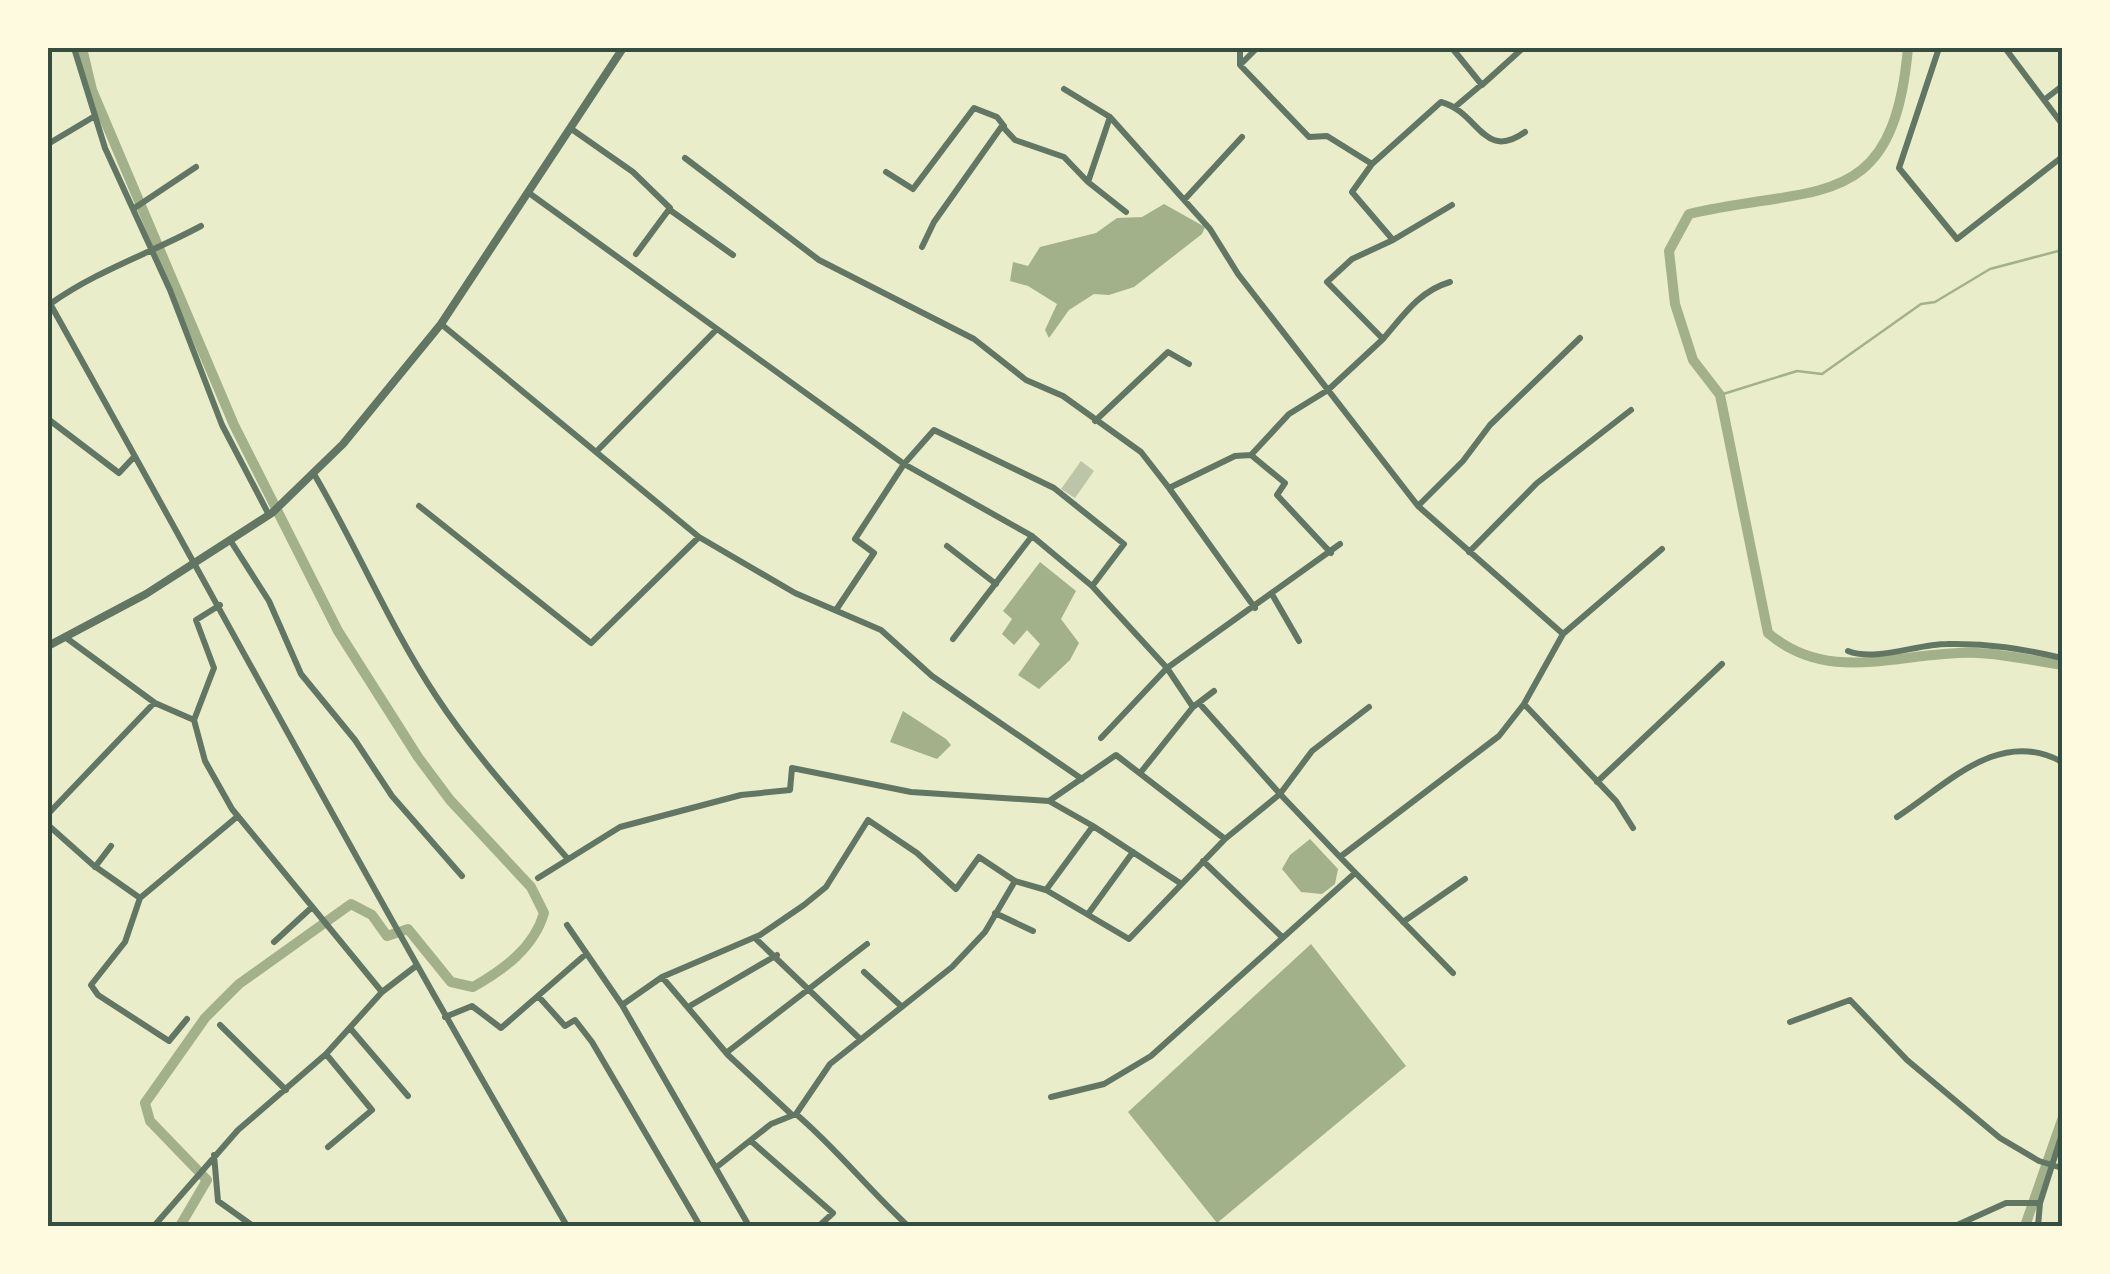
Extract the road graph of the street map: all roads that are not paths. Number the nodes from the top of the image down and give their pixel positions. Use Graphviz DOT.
graph roads {
  1 [pos="74,48"];
  2 [pos="624,48"];
  3 [pos="1240,48"];
  4 [pos="1257,48"];
  5 [pos="1452,48"];
  6 [pos="1523,48"];
  7 [pos="1938,48"];
  8 [pos="2005,48"];
  9 [pos="1240,65"];
  10 [pos="1482,84"];
  11 [pos="2062,86"];
  12 [pos="1064,89"];
  13 [pos="2044,100"];
  14 [pos="1455,107"];
  15 [pos="95,116"];
  16 [pos="1110,117"];
  17 [pos="2062,124"];
  18 [pos="1004,127"];
  19 [pos="570,128"];
  20 [pos="1525,132"];
  21 [pos="1242,138"];
  22 [pos="48,144"];
  23 [pos="2062,157"];
  24 [pos="685,158"];
  25 [pos="1372,164"];
  26 [pos="196,167"];
  27 [pos="886,172"];
  28 [pos="1088,182"];
  29 [pos="529,193"];
  30 [pos="1185,199"];
  31 [pos="1452,204"];
  32 [pos="139,206"];
  33 [pos="670,210"];
  34 [pos="1126,212"];
  35 [pos="200,226"];
  36 [pos="1393,240"];
  37 [pos="922,247"];
  38 [pos="158,248"];
  39 [pos="636,254"];
  40 [pos="733,255"];
  41 [pos="1450,282"];
  42 [pos="50,309"];
  43 [pos="441,324"];
  44 [pos="718,329"];
  45 [pos="1580,338"];
  46 [pos="1383,339"];
  47 [pos="1189,364"];
  48 [pos="1328,390"];
  49 [pos="1630,410"];
  50 [pos="48,420"];
  51 [pos="1095,421"];
  52 [pos="596,452"];
  53 [pos="1251,455"];
  54 [pos="134,458"];
  55 [pos="904,464"];
  56 [pos="314,474"];
  57 [pos="1169,488"];
  58 [pos="419,506"];
  59 [pos="1418,506"];
  60 [pos="270,514"];
  61 [pos="1032,536"];
  62 [pos="699,537"];
  63 [pos="230,540"];
  64 [pos="1340,544"];
  65 [pos="947,546"];
  66 [pos="1662,548"];
  67 [pos="1469,552"];
  68 [pos="1331,553"];
  69 [pos="194,563"];
  70 [pos="996,584"];
  71 [pos="1092,586"];
  72 [pos="1273,596"];
  73 [pos="220,605"];
  74 [pos="1255,608"];
  75 [pos="836,610"];
  76 [pos="1563,634"];
  77 [pos="65,637"];
  78 [pos="953,639"];
  79 [pos="1299,640"];
  80 [pos="48,646"];
  81 [pos="1848,651"];
  82 [pos="2062,658"];
  83 [pos="1722,664"];
  84 [pos="1167,668"];
  85 [pos="1214,691"];
  86 [pos="154,703"];
  87 [pos="1524,704"];
  88 [pos="1196,705"];
  89 [pos="1368,707"];
  90 [pos="194,720"];
  91 [pos="1101,738"];
  92 [pos="2062,762"];
  93 [pos="1141,772"];
  94 [pos="1082,779"];
  95 [pos="1597,782"];
  96 [pos="1280,794"];
  97 [pos="1049,801"];
  98 [pos="48,814"];
  99 [pos="238,816"];
  100 [pos="1896,818"];
  101 [pos="48,825"];
  102 [pos="1093,826"];
  103 [pos="1632,828"];
  104 [pos="1225,840"];
  105 [pos="111,846"];
  106 [pos="1133,852"];
  107 [pos="567,858"];
  108 [pos="1340,858"];
  109 [pos="1203,860"];
  110 [pos="95,867"];
  111 [pos="1355,873"];
  112 [pos="462,876"];
  113 [pos="538,878"];
  114 [pos="1465,879"];
  115 [pos="1015,881"];
  116 [pos="1180,883"];
  117 [pos="1046,890"];
  118 [pos="140,898"];
  119 [pos="313,910"];
  120 [pos="995,913"];
  121 [pos="1088,914"];
  122 [pos="1403,922"];
  123 [pos="566,925"];
  124 [pos="1033,930"];
  125 [pos="1282,937"];
  126 [pos="754,938"];
  127 [pos="274,942"];
  128 [pos="867,944"];
  129 [pos="586,954"];
  130 [pos="777,955"];
  131 [pos="416,966"];
  132 [pos="864,972"];
  133 [pos="1453,974"];
  134 [pos="662,977"];
  135 [pos="810,988"];
  136 [pos="382,992"];
  137 [pos="539,996"];
  138 [pos="622,1006"];
  139 [pos="901,1006"];
  140 [pos="688,1007"];
  141 [pos="445,1016"];
  142 [pos="187,1019"];
  143 [pos="1790,1022"];
  144 [pos="220,1025"];
  145 [pos="350,1028"];
  146 [pos="858,1038"];
  147 [pos="726,1053"];
  148 [pos="326,1054"];
  149 [pos="286,1090"];
  150 [pos="408,1096"];
  151 [pos="1051,1097"];
  152 [pos="793,1114"];
  153 [pos="2062,1134"];
  154 [pos="752,1142"];
  155 [pos="328,1147"];
  156 [pos="211,1158"];
  157 [pos="2046,1164"];
  158 [pos="718,1166"];
  159 [pos="2062,1168"];
  160 [pos="2038,1202"];
  161 [pos="154,1226"];
  162 [pos="252,1226"];
  163 [pos="567,1226"];
  164 [pos="700,1226"];
  165 [pos="749,1226"];
  166 [pos="819,1226"];
  167 [pos="908,1226"];
  168 [pos="1955,1226"];
  169 [pos="2038,1226"];
  1 -- 15 [label="street"];
  2 -- 19 [label="street"];
  3 -- 9 [label="street"];
  4 -- 9 [label="street"];
  5 -- 10 [label="street"];
  6 -- 10 [label="street"];
  7 -- 23 [label="street"];
  8 -- 13 [label="street"];
  9 -- 25 [label="street"];
  10 -- 14 [label="street"];
  11 -- 13 [label="street"];
  12 -- 16 [label="street"];
  13 -- 17 [label="street"];
  14 -- 20 [label="street"];
  14 -- 25 [label="street"];
  15 -- 22 [label="street"];
  15 -- 32 [label="street"];
  16 -- 28 [label="street"];
  16 -- 30 [label="street"];
  18 -- 27 [label="street"];
  18 -- 28 [label="street"];
  18 -- 37 [label="street"];
  19 -- 29 [label="street"];
  19 -- 33 [label="street"];
  21 -- 30 [label="street"];
  24 -- 51 [label="street"];
  25 -- 36 [label="street"];
  26 -- 32 [label="street"];
  28 -- 34 [label="street"];
  29 -- 43 [label="street"];
  29 -- 44 [label="street"];
  30 -- 48 [label="street"];
  31 -- 36 [label="street"];
  32 -- 38 [label="street"];
  33 -- 39 [label="street"];
  33 -- 40 [label="street"];
  35 -- 38 [label="street"];
  36 -- 46 [label="street"];
  38 -- 42 [label="street"];
  38 -- 60 [label="street"];
  41 -- 46 [label="street"];
  42 -- 54 [label="street"];
  43 -- 52 [label="street"];
  43 -- 56 [label="street"];
  44 -- 52 [label="street"];
  44 -- 55 [label="street"];
  45 -- 59 [label="street"];
  46 -- 48 [label="street"];
  47 -- 51 [label="street"];
  48 -- 53 [label="street"];
  48 -- 59 [label="street"];
  49 -- 67 [label="street"];
  50 -- 54 [label="street"];
  51 -- 57 [label="street"];
  52 -- 62 [label="street"];
  53 -- 57 [label="street"];
  53 -- 68 [label="street"];
  54 -- 69 [label="street"];
  55 -- 61 [label="street"];
  55 -- 71 [label="street"];
  55 -- 75 [label="street"];
  56 -- 60 [label="street"];
  56 -- 107 [label="street"];
  57 -- 74 [label="street"];
  58 -- 62 [label="street"];
  59 -- 67 [label="street"];
  60 -- 63 [label="street"];
  61 -- 70 [label="street"];
  61 -- 71 [label="street"];
  62 -- 75 [label="street"];
  63 -- 69 [label="street"];
  63 -- 112 [label="street"];
  64 -- 68 [label="street"];
  65 -- 70 [label="street"];
  66 -- 76 [label="street"];
  67 -- 76 [label="street"];
  68 -- 72 [label="street"];
  69 -- 73 [label="street"];
  69 -- 77 [label="street"];
  70 -- 78 [label="street"];
  71 -- 84 [label="street"];
  72 -- 74 [label="street"];
  72 -- 79 [label="street"];
  73 -- 90 [label="street"];
  73 -- 131 [label="street"];
  74 -- 84 [label="street"];
  75 -- 94 [label="street"];
  76 -- 87 [label="street"];
  77 -- 80 [label="street"];
  77 -- 86 [label="street"];
  81 -- 82 [label="street"];
  83 -- 95 [label="street"];
  84 -- 88 [label="street"];
  84 -- 91 [label="street"];
  85 -- 88 [label="street"];
  86 -- 90 [label="street"];
  86 -- 98 [label="street"];
  87 -- 95 [label="street"];
  87 -- 108 [label="street"];
  88 -- 93 [label="street"];
  88 -- 96 [label="street"];
  89 -- 96 [label="street"];
  90 -- 99 [label="street"];
  92 -- 100 [label="street"];
  93 -- 94 [label="street"];
  93 -- 104 [label="street"];
  94 -- 97 [label="street"];
  95 -- 103 [label="street"];
  96 -- 104 [label="street"];
  96 -- 108 [label="street"];
  97 -- 102 [label="street"];
  97 -- 107 [label="street"];
  99 -- 118 [label="street"];
  99 -- 119 [label="street"];
  101 -- 110 [label="street"];
  102 -- 106 [label="street"];
  102 -- 117 [label="street"];
  104 -- 109 [label="street"];
  105 -- 110 [label="street"];
  106 -- 116 [label="street"];
  106 -- 121 [label="street"];
  107 -- 113 [label="street"];
  108 -- 111 [label="street"];
  109 -- 116 [label="street"];
  109 -- 125 [label="street"];
  110 -- 118 [label="street"];
  111 -- 122 [label="street"];
  111 -- 125 [label="street"];
  114 -- 122 [label="street"];
  115 -- 117 [label="street"];
  115 -- 120 [label="street"];
  115 -- 126 [label="street"];
  116 -- 121 [label="street"];
  117 -- 121 [label="street"];
  118 -- 142 [label="street"];
  119 -- 127 [label="street"];
  119 -- 136 [label="street"];
  120 -- 124 [label="street"];
  120 -- 139 [label="street"];
  122 -- 133 [label="street"];
  123 -- 129 [label="street"];
  125 -- 151 [label="street"];
  126 -- 130 [label="street"];
  126 -- 134 [label="street"];
  128 -- 135 [label="street"];
  129 -- 137 [label="street"];
  129 -- 138 [label="street"];
  130 -- 135 [label="street"];
  130 -- 140 [label="street"];
  131 -- 136 [label="street"];
  131 -- 141 [label="street"];
  132 -- 139 [label="street"];
  134 -- 138 [label="street"];
  134 -- 140 [label="street"];
  135 -- 146 [label="street"];
  135 -- 147 [label="street"];
  136 -- 145 [label="street"];
  137 -- 141 [label="street"];
  137 -- 164 [label="street"];
  138 -- 158 [label="street"];
  139 -- 146 [label="street"];
  140 -- 147 [label="street"];
  141 -- 163 [label="street"];
  143 -- 157 [label="street"];
  144 -- 149 [label="street"];
  145 -- 148 [label="street"];
  145 -- 150 [label="street"];
  146 -- 152 [label="street"];
  147 -- 152 [label="street"];
  148 -- 149 [label="street"];
  148 -- 155 [label="street"];
  149 -- 156 [label="street"];
  152 -- 154 [label="street"];
  152 -- 167 [label="street"];
  153 -- 157 [label="street"];
  154 -- 158 [label="street"];
  154 -- 166 [label="street"];
  156 -- 161 [label="street"];
  156 -- 162 [label="street"];
  157 -- 159 [label="street"];
  157 -- 160 [label="street"];
  158 -- 165 [label="street"];
  160 -- 168 [label="street"];
  160 -- 169 [label="street"];
}
